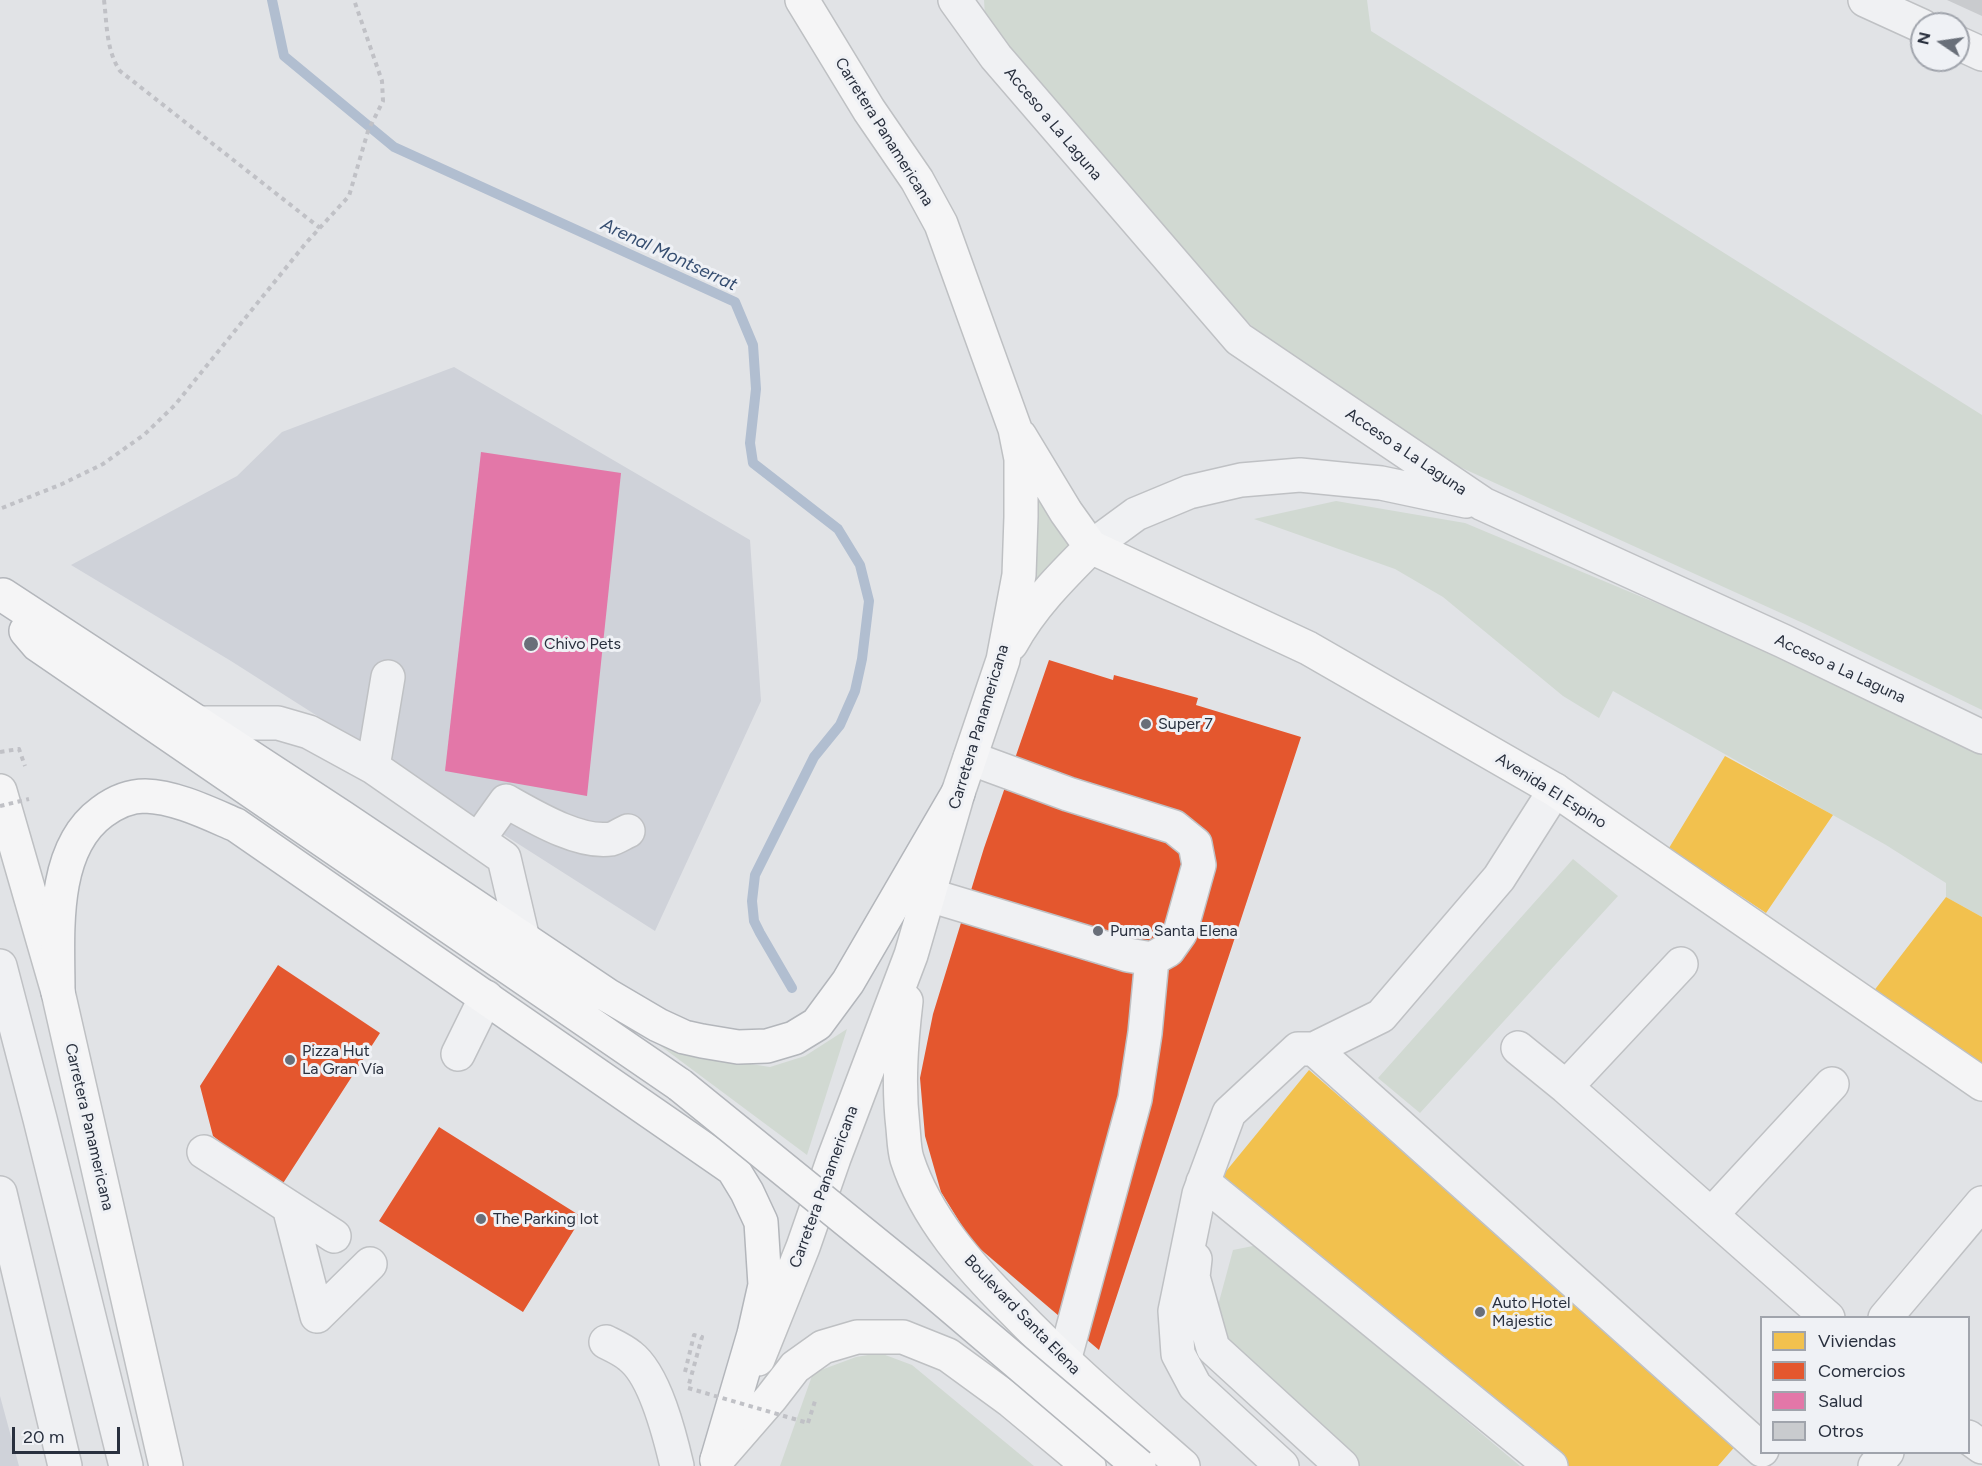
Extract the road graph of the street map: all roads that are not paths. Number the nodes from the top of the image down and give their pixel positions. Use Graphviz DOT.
graph roads {
  1 [pos="802,0"];
  2 [pos="955,0"];
  3 [pos="1865,0"];
  4 [pos="1910,21"];
  5 [pos="1016,429"];
  6 [pos="1482,504"];
  7 [pos="1091,547"];
  8 [pos="1,593"];
  9 [pos="1003,660"];
  10 [pos="388,676"];
  11 [pos="198,723"];
  12 [pos="1982,736"];
  13 [pos="970,758"];
  14 [pos="373,767"];
  15 [pos="1555,790"];
  16 [pos="958,792"];
  17 [pos="14,795"];
  18 [pos="628,831"];
  19 [pos="478,840"];
  20 [pos="929,895"];
  21 [pos="523,939"];
  22 [pos="911,955"];
  23 [pos="1152,959"];
  24 [pos="1681,964"];
  25 [pos="0,966"];
  26 [pos="58,992"];
  27 [pos="486,997"];
  28 [pos="1518,1048"];
  29 [pos="1314,1049"];
  30 [pos="458,1054"];
  31 [pos="1833,1084"];
  32 [pos="1982,1084"];
  33 [pos="1566,1087"];
  34 [pos="204,1152"];
  35 [pos="1201,1188"];
  36 [pos="0,1194"];
  37 [pos="1982,1203"];
  38 [pos="289,1207"];
  39 [pos="1711,1215"];
  40 [pos="4,1233"];
  41 [pos="334,1236"];
  42 [pos="370,1264"];
  43 [pos="1827,1316"];
  44 [pos="1886,1316"];
  45 [pos="606,1342"];
  46 [pos="1064,1361"];
  47 [pos="1760,1449"];
  48 [pos="1885,1454"];
  49 [pos="716,1463"];
  50 [pos="65,1466"];
  51 [pos="126,1466"];
  52 [pos="166,1466"];
  53 [pos="677,1466"];
  54 [pos="1089,1466"];
  55 [pos="1139,1466"];
  56 [pos="1183,1466"];
  57 [pos="1282,1466"];
  58 [pos="1342,1466"];
  59 [pos="1551,1466"];
  60 [pos="1875,1466"];
  1 -- 5 [label="main road, Carretera Panamericana"];
  2 -- 6 [label="street, Acceso a La Laguna"];
  3 -- 4 [label="street"];
  5 -- 7 [label="main road, Avenida El Espino"];
  5 -- 9 [label="main road, Carretera Panamericana"];
  6 -- 7 [label="street"];
  6 -- 12 [label="street, Acceso a La Laguna"];
  7 -- 9 [label="main road"];
  7 -- 15 [label="main road, Avenida El Espino"];
  8 -- 11 [label="main road"];
  8 -- 55 [label="main road, bridge"];
  9 -- 13 [label="main road, Carretera Panamericana"];
  10 -- 14 [label="street"];
  11 -- 14 [label="street"];
  11 -- 21 [label="main road"];
  13 -- 16 [label="main road, Carretera Panamericana"];
  13 -- 23 [label="street"];
  14 -- 19 [label="street"];
  15 -- 29 [label="street"];
  15 -- 32 [label="main road, Avenida El Espino"];
  16 -- 20 [label="main road, Carretera Panamericana"];
  16 -- 21 [label="main road"];
  17 -- 26 [label="main road, Carretera Panamericana"];
  18 -- 19 [label="street"];
  19 -- 21 [label="street"];
  20 -- 22 [label="main road, Carretera Panamericana"];
  20 -- 23 [label="street"];
  22 -- 46 [label="main road, Boulevard Santa Elena"];
  22 -- 49 [label="main road, Carretera Panamericana"];
  23 -- 46 [label="street"];
  24 -- 33 [label="street"];
  25 -- 51 [label="street"];
  26 -- 27 [label="main road"];
  26 -- 52 [label="main road, Carretera Panamericana"];
  27 -- 30 [label="street"];
  27 -- 49 [label="main road"];
  28 -- 33 [label="street"];
  29 -- 35 [label="street"];
  29 -- 47 [label="street"];
  31 -- 39 [label="street"];
  33 -- 39 [label="street"];
  34 -- 38 [label="street"];
  35 -- 57 [label="street"];
  35 -- 58 [label="street"];
  35 -- 59 [label="street"];
  36 -- 40 [label="street"];
  37 -- 44 [label="street"];
  38 -- 41 [label="street"];
  38 -- 42 [label="street"];
  39 -- 43 [label="street"];
  40 -- 50 [label="street"];
  45 -- 53 [label="street"];
  46 -- 56 [label="main road, Boulevard Santa Elena"];
  48 -- 60 [label="street"];
  49 -- 54 [label="main road"];
}
